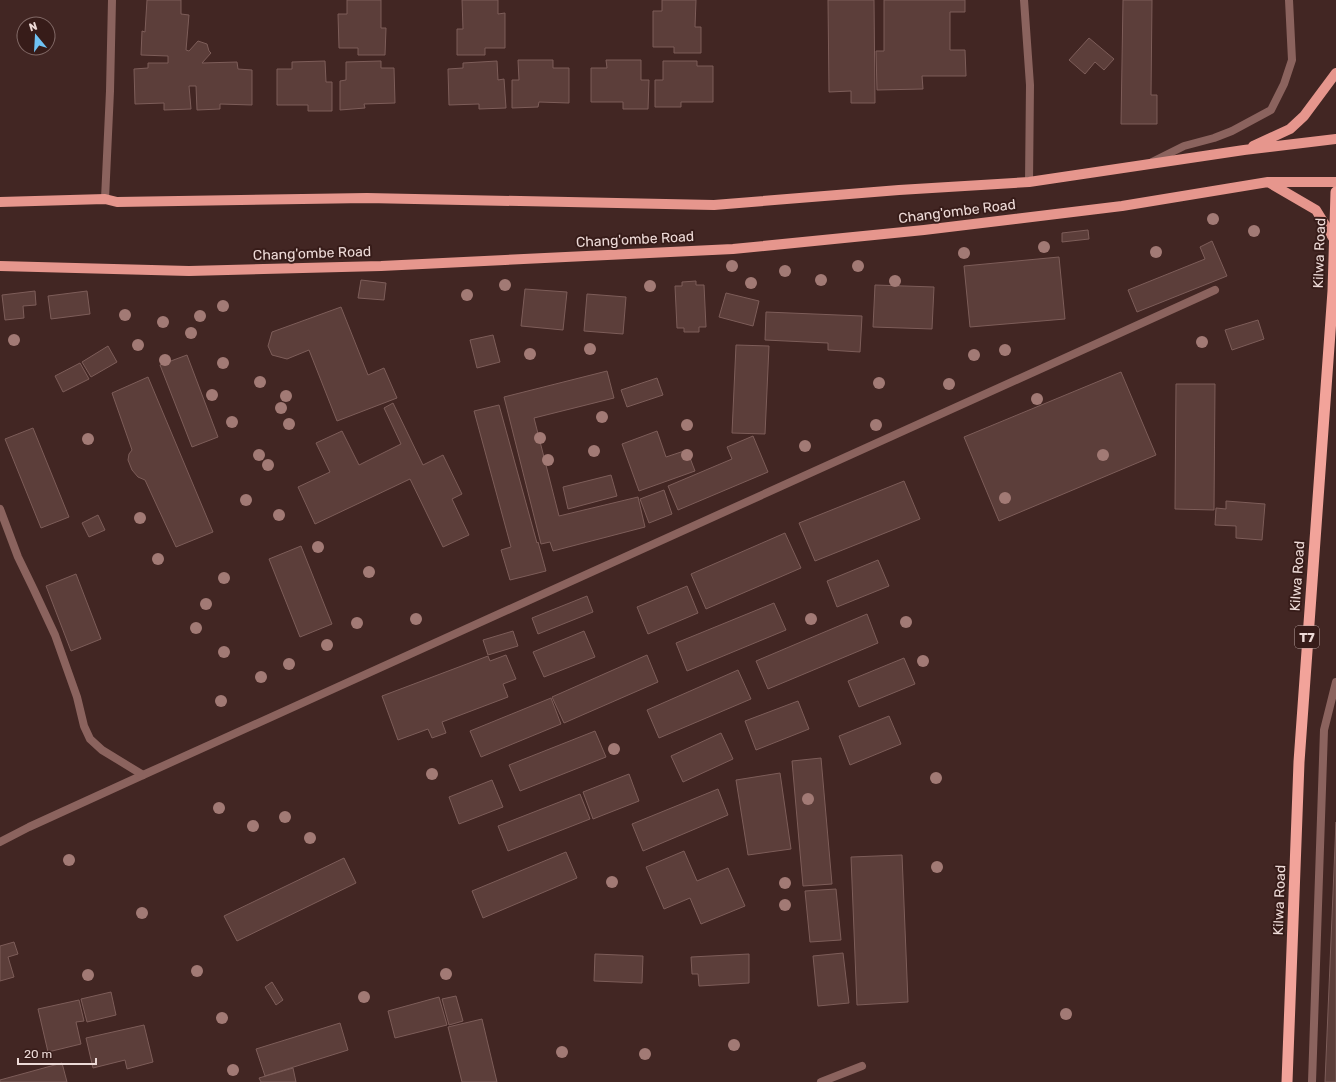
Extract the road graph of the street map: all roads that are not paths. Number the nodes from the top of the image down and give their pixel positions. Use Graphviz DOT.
graph roads {
  1 [pos="112,0"];
  2 [pos="1024,0"];
  3 [pos="1289,0"];
  4 [pos="1336,73"];
  5 [pos="1336,139"];
  6 [pos="1244,150"];
  7 [pos="1150,163"];
  8 [pos="1030,182"];
  9 [pos="1268,182"];
  10 [pos="1336,182"];
  11 [pos="1336,192"];
  12 [pos="105,199"];
  13 [pos="0,202"];
  14 [pos="1335,241"];
  15 [pos="0,266"];
  16 [pos="1215,290"];
  17 [pos="0,509"];
  18 [pos="1336,682"];
  19 [pos="143,775"];
  20 [pos="0,842"];
  21 [pos="862,1066"];
  22 [pos="821,1082"];
  23 [pos="1287,1082"];
  24 [pos="1312,1082"];
  1 -- 12 [label="street"];
  2 -- 8 [label="street"];
  3 -- 7 [label="street"];
  4 -- 6 [label="main road, Chang'ombe Road"];
  5 -- 6 [label="main road, Chang'ombe Road"];
  6 -- 7 [label="main road, Chang'ombe Road"];
  7 -- 8 [label="main road, Chang'ombe Road"];
  8 -- 12 [label="main road, Chang'ombe Road"];
  9 -- 10 [label="main road, Chang'ombe Road"];
  9 -- 14 [label="main road"];
  9 -- 15 [label="main road, Chang'ombe Road"];
  11 -- 14 [label="highway, Kilwa Road / T7"];
  12 -- 13 [label="main road, Chang'ombe Road"];
  14 -- 23 [label="highway, Kilwa Road / T7"];
  16 -- 19 [label="street"];
  17 -- 19 [label="street"];
  18 -- 24 [label="street"];
  19 -- 20 [label="street"];
  21 -- 22 [label="street"];
}
